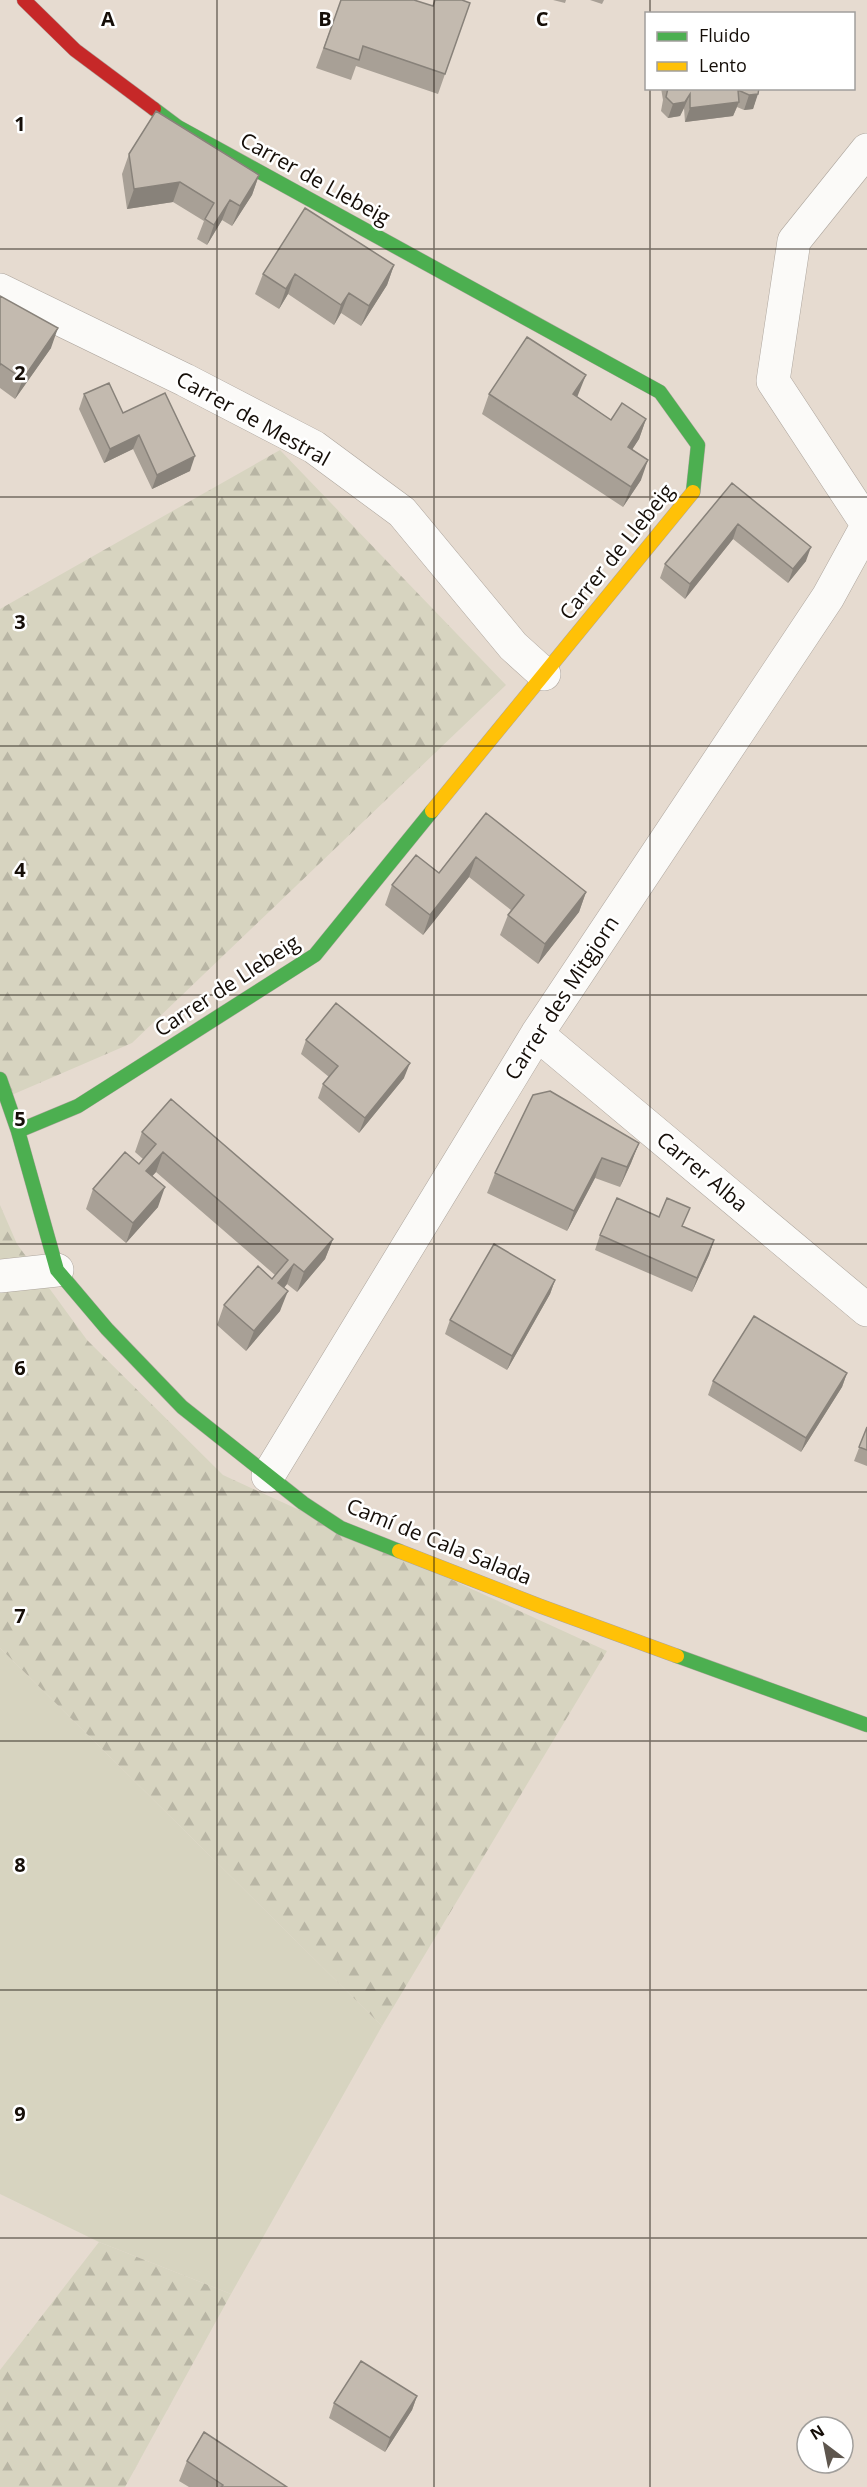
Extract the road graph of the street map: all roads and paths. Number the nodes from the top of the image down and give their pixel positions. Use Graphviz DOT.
graph roads {
  1 [pos="24,0"];
  2 [pos="867,150"];
  3 [pos="0,290"];
  4 [pos="867,525"];
  5 [pos="544,674"];
  6 [pos="537,1034"];
  7 [pos="0,1079"];
  8 [pos="18,1131"];
  9 [pos="57,1270"];
  10 [pos="1,1275"];
  11 [pos="867,1310"];
  12 [pos="268,1476"];
  13 [pos="867,1725"];
  1 -- 5 [label="street, Carrer de Llebeig"];
  2 -- 4 [label="street, Carrer des Mitgjorn"];
  3 -- 5 [label="street, Carrer de Mestral"];
  4 -- 6 [label="street, Carrer des Mitgjorn"];
  5 -- 8 [label="street, Carrer de Llebeig"];
  6 -- 11 [label="street, Carrer Alba"];
  6 -- 12 [label="street, Carrer des Mitgjorn"];
  7 -- 8 [label="street, Camí de Cala Salada"];
  8 -- 9 [label="street, Camí de Cala Salada"];
  9 -- 10 [label="street"];
  9 -- 12 [label="street, Camí de Cala Salada"];
  12 -- 13 [label="street, Camí de Cala Salada"];
}
